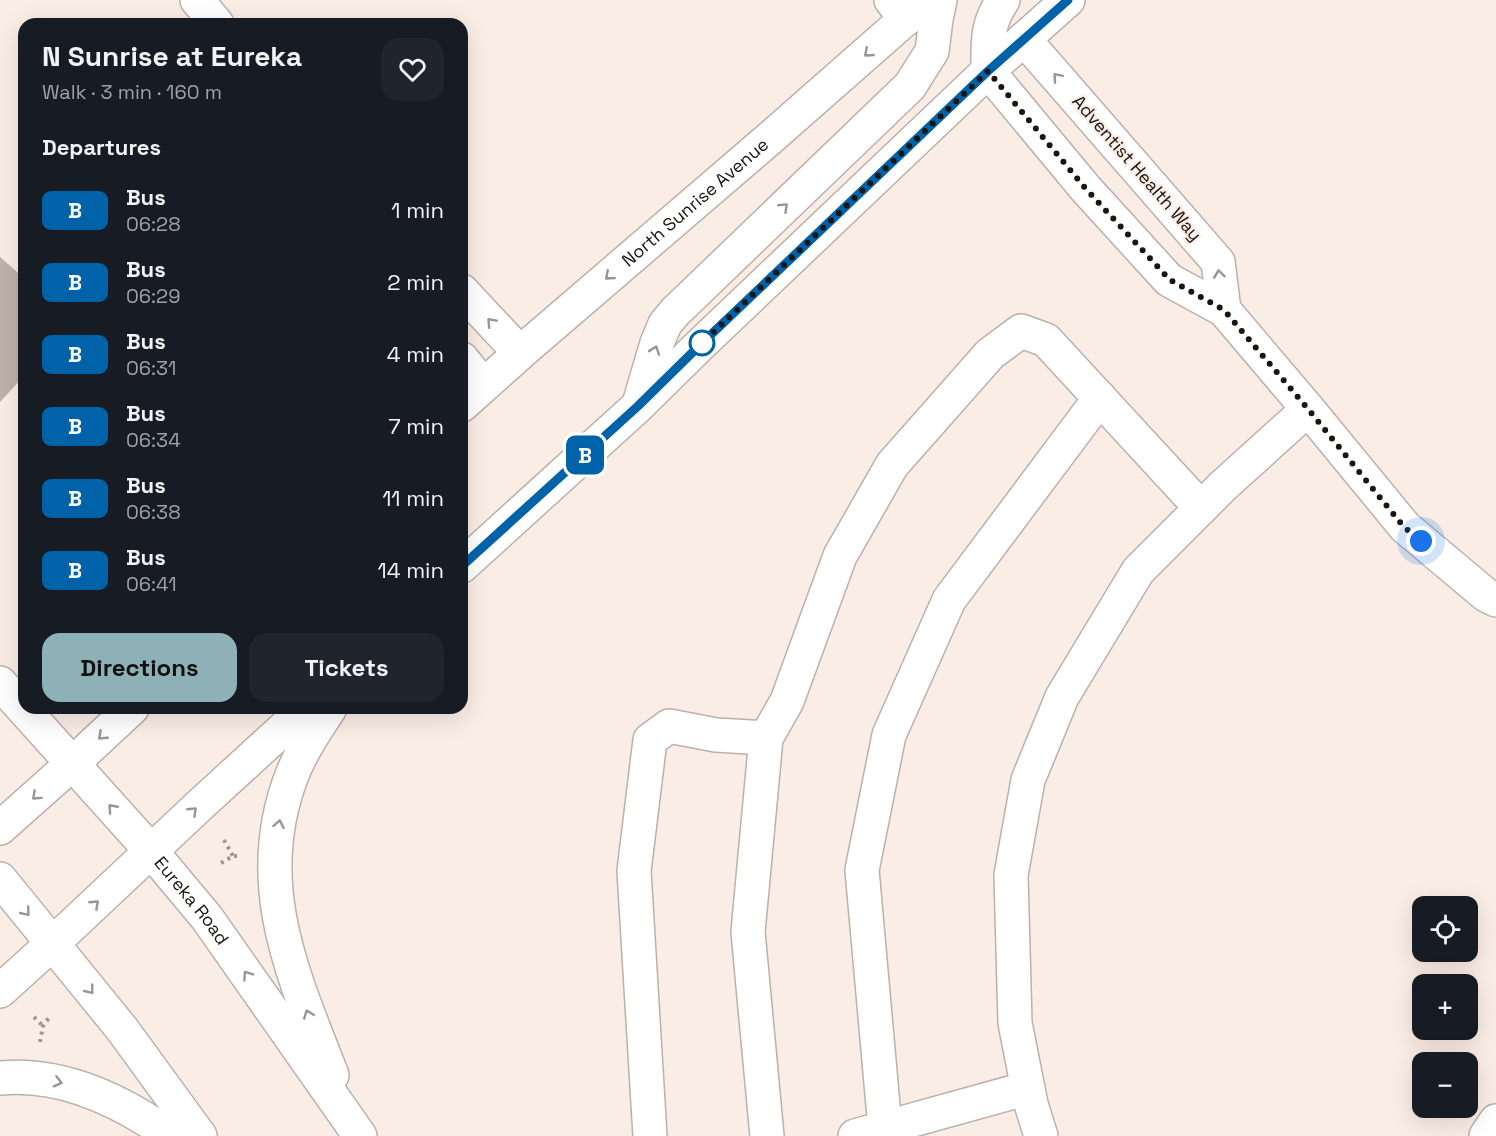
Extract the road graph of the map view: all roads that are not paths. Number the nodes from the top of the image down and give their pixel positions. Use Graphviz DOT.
graph roads {
  1 [pos="197,0"];
  2 [pos="940,0"];
  3 [pos="1003,0"];
  4 [pos="1068,0"];
  5 [pos="908,6"];
  6 [pos="212,18"];
  7 [pos="1024,39"];
  8 [pos="988,71"];
  9 [pos="468,297"];
  10 [pos="1224,310"];
  11 [pos="520,353"];
  12 [pos="472,395"];
  13 [pos="1100,398"];
  14 [pos="638,406"];
  15 [pos="1308,409"];
  16 [pos="1201,508"];
  17 [pos="468,561"];
  18 [pos="1496,600"];
  19 [pos="0,683"];
  20 [pos="18,703"];
  21 [pos="28,714"];
  22 [pos="126,714"];
  23 [pos="299,714"];
  24 [pos="326,714"];
  25 [pos="766,738"];
  26 [pos="73,764"];
  27 [pos="0,828"];
  28 [pos="151,851"];
  29 [pos="0,879"];
  30 [pos="52,945"];
  31 [pos="0,991"];
  32 [pos="0,1078"];
  33 [pos="1028,1088"];
  34 [pos="1496,1121"];
  35 [pos="357,1131"];
  36 [pos="870,1132"];
  37 [pos="171,1136"];
  38 [pos="200,1136"];
  39 [pos="650,1136"];
  40 [pos="767,1136"];
  41 [pos="1041,1136"];
  42 [pos="1486,1136"];
  1 -- 6 [label="main road"];
  14 -- 2 [label="main road, one-way"];
  3 -- 8 [label="main road"];
  4 -- 7 [label="main road"];
  5 -- 11 [label="main road, North Sunrise Avenue, one-way"];
  7 -- 8 [label="main road"];
  10 -- 7 [label="main road, Adventist Health Way, one-way"];
  8 -- 10 [label="main road"];
  8 -- 14 [label="main road"];
  11 -- 9 [label="main road, one-way"];
  10 -- 15 [label="main road"];
  11 -- 12 [label="main road, North Sunrise Avenue"];
  13 -- 16 [label="main road"];
  13 -- 25 [label="main road"];
  13 -- 36 [label="main road"];
  14 -- 17 [label="main road"];
  15 -- 16 [label="main road"];
  15 -- 18 [label="main road"];
  16 -- 33 [label="main road"];
  19 -- 20 [label="main road, Eureka Road"];
  21 -- 26 [label="main road, Eureka Road"];
  22 -- 26 [label="main road, one-way"];
  28 -- 23 [label="main road, one-way"];
  35 -- 24 [label="main road, one-way"];
  25 -- 39 [label="main road"];
  25 -- 40 [label="main road"];
  26 -- 27 [label="main road, one-way"];
  28 -- 26 [label="main road, Eureka Road, one-way"];
  30 -- 28 [label="main road, one-way"];
  35 -- 28 [label="main road, Eureka Road, one-way"];
  29 -- 30 [label="main road, one-way"];
  30 -- 31 [label="main road"];
  30 -- 38 [label="main road, one-way"];
  32 -- 37 [label="main road, one-way"];
  33 -- 36 [label="main road"];
  33 -- 41 [label="main road"];
  34 -- 42 [label="main road"];
}
